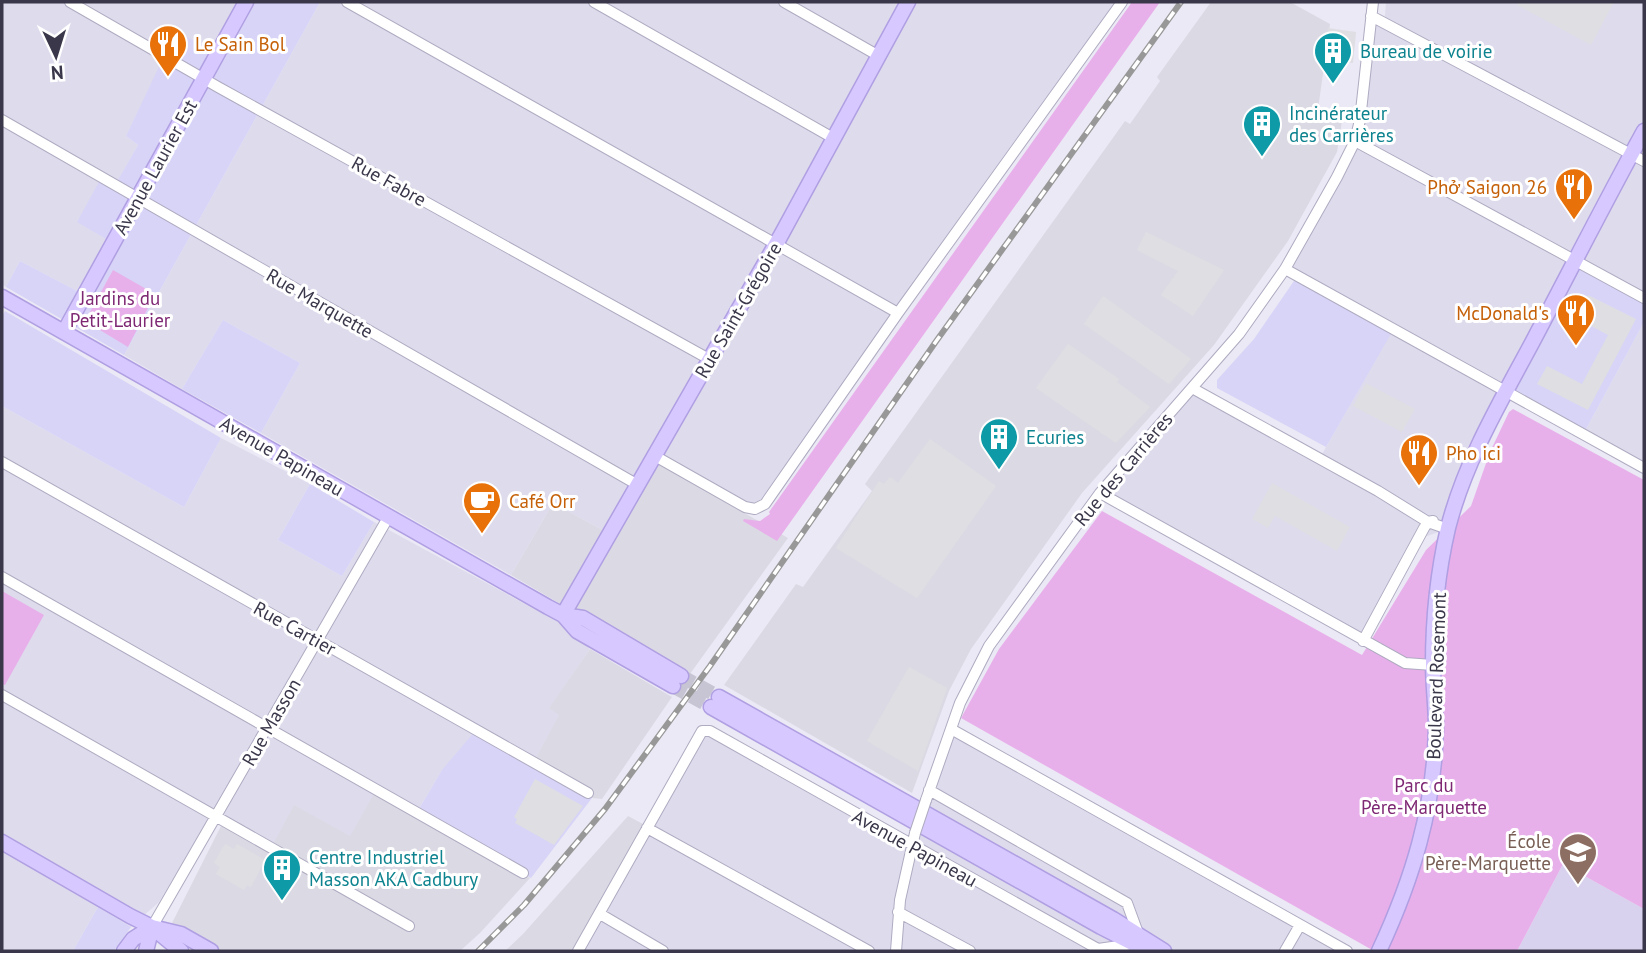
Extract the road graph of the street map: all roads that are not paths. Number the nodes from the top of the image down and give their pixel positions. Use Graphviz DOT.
graph roads {
  1 [pos="70,2"];
  2 [pos="246,2"];
  3 [pos="347,2"];
  4 [pos="594,2"];
  5 [pos="784,2"];
  6 [pos="908,2"];
  7 [pos="1122,2"];
  8 [pos="1373,2"];
  9 [pos="1371,16"];
  10 [pos="878,56"];
  11 [pos="203,78"];
  12 [pos="2,120"];
  13 [pos="1644,131"];
  14 [pos="833,138"];
  15 [pos="1355,141"];
  16 [pos="1638,157"];
  17 [pos="138,198"];
  18 [pos="776,244"];
  19 [pos="1576,260"];
  20 [pos="1285,269"];
  21 [pos="2,297"];
  22 [pos="1644,298"];
  23 [pos="898,313"];
  24 [pos="64,332"];
  25 [pos="709,359"];
  26 [pos="1192,388"];
  27 [pos="1506,391"];
  28 [pos="655,456"];
  29 [pos="2,462"];
  30 [pos="1644,468"];
  31 [pos="639,485"];
  32 [pos="1100,493"];
  33 [pos="389,516"];
  34 [pos="1428,522"];
  35 [pos="1450,524"];
  36 [pos="2,577"];
  37 [pos="563,615"];
  38 [pos="318,640"];
  39 [pos="1363,641"];
  40 [pos="1433,665"];
  41 [pos="677,681"];
  42 [pos="2,695"];
  43 [pos="715,702"];
  44 [pos="268,728"];
  45 [pos="951,729"];
  46 [pos="588,793"];
  47 [pos="928,795"];
  48 [pos="215,817"];
  49 [pos="647,828"];
  50 [pos="2,842"];
  51 [pos="913,846"];
  52 [pos="523,873"];
  53 [pos="898,912"];
  54 [pos="600,914"];
  55 [pos="1300,925"];
  56 [pos="409,926"];
  57 [pos="152,927"];
  58 [pos="1135,938"];
  59 [pos="124,951"];
  60 [pos="146,951"];
  61 [pos="181,951"];
  62 [pos="211,951"];
  63 [pos="578,951"];
  64 [pos="663,951"];
  65 [pos="869,951"];
  66 [pos="896,951"];
  67 [pos="970,951"];
  68 [pos="1149,951"];
  69 [pos="1164,951"];
  70 [pos="1285,951"];
  71 [pos="1347,951"];
  72 [pos="1379,951"];
  1 -- 11 [label="street, Rue Fabre"];
  2 -- 11 [label="main road, Avenue Laurier Est"];
  3 -- 18 [label="street"];
  4 -- 14 [label="street"];
  5 -- 10 [label="street"];
  6 -- 10 [label="main road, Rue Saint-Grégoire"];
  7 -- 23 [label="street"];
  8 -- 9 [label="street, Rue des Carrières"];
  9 -- 15 [label="street, Rue des Carrières"];
  9 -- 16 [label="street"];
  10 -- 14 [label="main road, Rue Saint-Grégoire"];
  11 -- 17 [label="main road, Avenue Laurier Est"];
  11 -- 25 [label="street, Rue Fabre"];
  12 -- 17 [label="street, Rue Marquette"];
  13 -- 16 [label="main road, Boulevard Rosemont"];
  14 -- 18 [label="main road, Rue Saint-Grégoire"];
  15 -- 19 [label="street"];
  15 -- 20 [label="street, Rue des Carrières"];
  16 -- 19 [label="main road, Boulevard Rosemont"];
  17 -- 24 [label="main road, Avenue Laurier Est"];
  17 -- 31 [label="street, Rue Marquette"];
  18 -- 23 [label="street"];
  18 -- 25 [label="main road, Rue Saint-Grégoire"];
  19 -- 22 [label="street"];
  19 -- 27 [label="main road, Boulevard Rosemont"];
  20 -- 26 [label="street, Rue des Carrières"];
  20 -- 27 [label="street"];
  21 -- 24 [label="main road, Avenue Papineau"];
  23 -- 28 [label="street"];
  24 -- 33 [label="main road, Avenue Papineau"];
  25 -- 28 [label="main road, Rue Saint-Grégoire"];
  26 -- 32 [label="street, Rue des Carrières"];
  26 -- 34 [label="street"];
  27 -- 30 [label="street"];
  27 -- 35 [label="main road, Boulevard Rosemont"];
  28 -- 31 [label="main road, Rue Saint-Grégoire"];
  29 -- 38 [label="street, Rue Cartier"];
  31 -- 37 [label="main road, Rue Saint-Grégoire"];
  32 -- 39 [label="street"];
  32 -- 45 [label="street, Rue des Carrières"];
  33 -- 37 [label="main road, Avenue Papineau"];
  33 -- 38 [label="street, Rue Masson"];
  34 -- 35 [label="street"];
  34 -- 39 [label="street"];
  35 -- 40 [label="main road, Boulevard Rosemont"];
  36 -- 44 [label="street"];
  37 -- 41 [label="main road, Avenue Papineau"];
  38 -- 44 [label="street, Rue Masson"];
  38 -- 46 [label="street, Rue Cartier"];
  39 -- 40 [label="street"];
  40 -- 72 [label="main road, Boulevard Rosemont"];
  42 -- 48 [label="street"];
  43 -- 58 [label="main road, Avenue Papineau"];
  44 -- 48 [label="street, Rue Masson"];
  44 -- 52 [label="street"];
  45 -- 47 [label="street, Rue des Carrières"];
  45 -- 55 [label="street"];
  47 -- 51 [label="street, Rue des Carrières, bridge"];
  47 -- 58 [label="street"];
  48 -- 56 [label="street"];
  48 -- 57 [label="street, Rue Masson"];
  49 -- 51 [label="street, Avenue Papineau"];
  49 -- 54 [label="street"];
  49 -- 65 [label="street"];
  50 -- 57 [label="main road"];
  51 -- 53 [label="street, Rue des Carrières"];
  51 -- 58 [label="street, Avenue Papineau"];
  53 -- 66 [label="street, Rue des Carrières"];
  53 -- 67 [label="street"];
  54 -- 63 [label="street"];
  54 -- 64 [label="street"];
  55 -- 70 [label="street"];
  55 -- 71 [label="street"];
  57 -- 59 [label="main road, Rue Masson"];
  57 -- 60 [label="main road, Rue Masson"];
  57 -- 61 [label="main road"];
  57 -- 62 [label="main road"];
  58 -- 68 [label="main road, Avenue Papineau"];
  58 -- 69 [label="main road, Avenue Papineau"];
}
